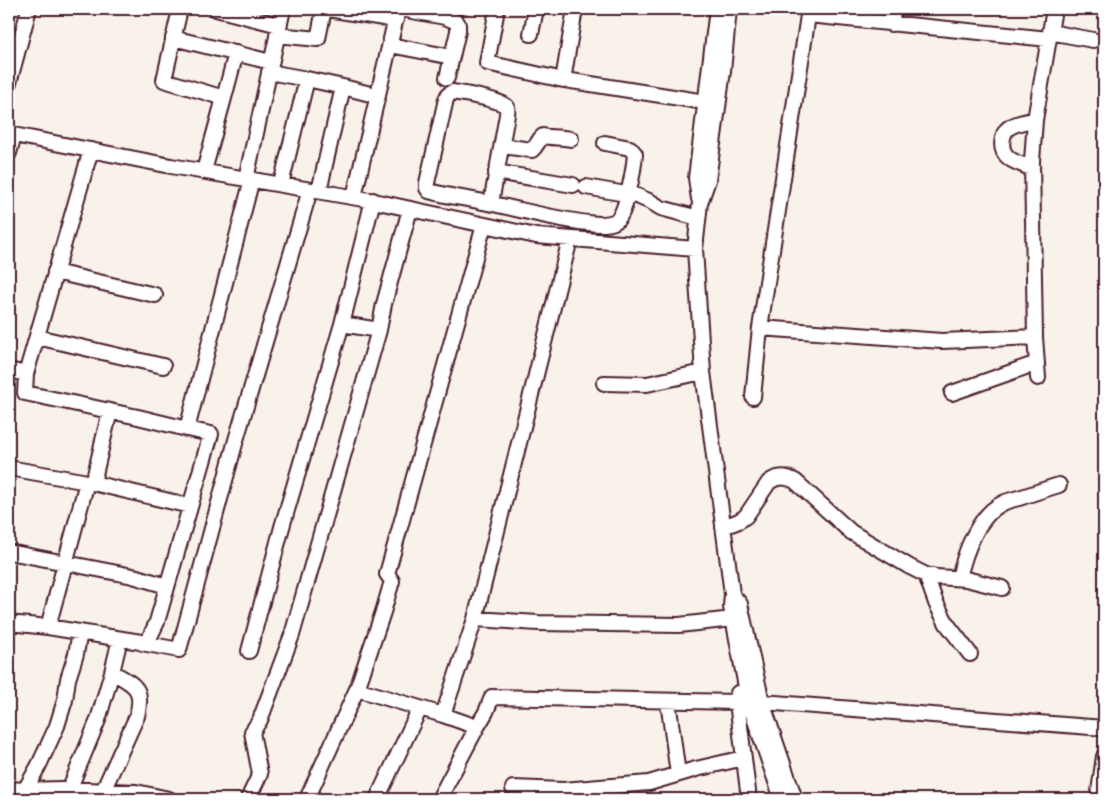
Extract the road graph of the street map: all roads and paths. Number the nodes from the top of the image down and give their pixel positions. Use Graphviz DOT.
graph roads {
  1 [pos="28,9"];
  2 [pos="180,9"];
  3 [pos="216,9"];
  4 [pos="283,9"];
  5 [pos="326,9"];
  6 [pos="497,9"];
  7 [pos="536,9"];
  8 [pos="576,9"];
  9 [pos="717,9"];
  10 [pos="729,9"];
  11 [pos="894,9"];
  12 [pos="1054,9"];
  13 [pos="398,12"];
  14 [pos="808,12"];
  15 [pos="891,24"];
  16 [pos="278,30"];
  17 [pos="531,34"];
  18 [pos="1050,36"];
  19 [pos="15,37"];
  20 [pos="173,38"];
  21 [pos="1093,40"];
  22 [pos="390,45"];
  23 [pos="236,53"];
  24 [pos="452,57"];
  25 [pos="270,67"];
  26 [pos="447,78"];
  27 [pos="307,79"];
  28 [pos="563,80"];
  29 [pos="9,82"];
  30 [pos="343,87"];
  31 [pos="378,96"];
  32 [pos="224,98"];
  33 [pos="705,102"];
  34 [pos="1035,120"];
  35 [pos="11,135"];
  36 [pos="571,139"];
  37 [pos="605,143"];
  38 [pos="502,146"];
  39 [pos="91,150"];
  40 [pos="9,153"];
  41 [pos="1032,168"];
  42 [pos="204,171"];
  43 [pos="496,172"];
  44 [pos="249,179"];
  45 [pos="281,184"];
  46 [pos="315,190"];
  47 [pos="628,195"];
  48 [pos="354,197"];
  49 [pos="373,200"];
  50 [pos="490,203"];
  51 [pos="700,203"];
  52 [pos="410,209"];
  53 [pos="698,218"];
  54 [pos="484,225"];
  55 [pos="570,239"];
  56 [pos="695,249"];
  57 [pos="55,272"];
  58 [pos="155,295"];
  59 [pos="342,324"];
  60 [pos="760,328"];
  61 [pos="379,330"];
  62 [pos="37,337"];
  63 [pos="1035,337"];
  64 [pos="1037,363"];
  65 [pos="164,366"];
  66 [pos="9,370"];
  67 [pos="703,372"];
  68 [pos="26,374"];
  69 [pos="1038,378"];
  70 [pos="604,383"];
  71 [pos="952,393"];
  72 [pos="753,397"];
  73 [pos="110,411"];
  74 [pos="187,429"];
  75 [pos="9,468"];
  76 [pos="90,483"];
  77 [pos="1059,485"];
  78 [pos="190,506"];
  79 [pos="723,527"];
  80 [pos="9,552"];
  81 [pos="66,563"];
  82 [pos="926,575"];
  83 [pos="959,578"];
  84 [pos="167,586"];
  85 [pos="1002,588"];
  86 [pos="732,594"];
  87 [pos="475,619"];
  88 [pos="733,619"];
  89 [pos="9,623"];
  90 [pos="48,626"];
  91 [pos="80,632"];
  92 [pos="120,639"];
  93 [pos="142,643"];
  94 [pos="249,650"];
  95 [pos="970,654"];
  96 [pos="740,655"];
  97 [pos="112,672"];
  98 [pos="358,689"];
  99 [pos="668,701"];
  100 [pos="737,702"];
  101 [pos="762,702"];
  102 [pos="420,708"];
  103 [pos="442,715"];
  104 [pos="477,727"];
  105 [pos="1104,728"];
  106 [pos="1104,756"];
  107 [pos="744,758"];
  108 [pos="678,774"];
  109 [pos="513,788"];
  110 [pos="9,789"];
  111 [pos="25,790"];
  112 [pos="103,791"];
  113 [pos="63,793"];
  114 [pos="169,799"];
  115 [pos="248,799"];
  116 [pos="307,799"];
  117 [pos="377,799"];
  118 [pos="439,799"];
  119 [pos="749,799"];
  120 [pos="782,799"];
  121 [pos="795,799"];
  122 [pos="1098,799"];
  1 -- 19 [label="street"];
  2 -- 20 [label="street"];
  3 -- 16 [label="street"];
  4 -- 16 [label="street"];
  5 -- 13 [label="street"];
  5 -- 16 [label="street"];
  6 -- 28 [label="street"];
  7 -- 17 [label="street"];
  8 -- 28 [label="street"];
  9 -- 33 [label="street"];
  10 -- 51 [label="street"];
  11 -- 15 [label="street"];
  12 -- 18 [label="street"];
  13 -- 22 [label="street"];
  13 -- 24 [label="street"];
  14 -- 15 [label="street"];
  14 -- 60 [label="street"];
  15 -- 18 [label="street"];
  16 -- 25 [label="street"];
  18 -- 21 [label="street"];
  18 -- 34 [label="street"];
  19 -- 29 [label="street"];
  20 -- 23 [label="street"];
  20 -- 32 [label="street"];
  22 -- 24 [label="street"];
  22 -- 31 [label="street"];
  23 -- 25 [label="street"];
  23 -- 32 [label="street"];
  24 -- 26 [label="street"];
  25 -- 27 [label="street"];
  25 -- 44 [label="street"];
  27 -- 30 [label="street"];
  27 -- 45 [label="street"];
  28 -- 33 [label="street"];
  30 -- 31 [label="street"];
  30 -- 46 [label="street"];
  31 -- 48 [label="street"];
  32 -- 42 [label="street"];
  33 -- 51 [label="street"];
  34 -- 41 [label="street"];
  34 -- 41 [label="street"];
  35 -- 39 [label="street"];
  35 -- 40 [label="street"];
  36 -- 38 [label="street"];
  37 -- 47 [label="street"];
  38 -- 43 [label="street"];
  38 -- 50 [label="street"];
  39 -- 42 [label="street"];
  39 -- 57 [label="street"];
  41 -- 63 [label="street"];
  42 -- 44 [label="street"];
  43 -- 47 [label="street"];
  43 -- 50 [label="street"];
  44 -- 45 [label="street"];
  44 -- 74 [label="street"];
  45 -- 46 [label="street"];
  46 -- 48 [label="street"];
  46 -- 93 [label="street"];
  47 -- 50 [label="street"];
  47 -- 53 [label="street"];
  48 -- 49 [label="street"];
  49 -- 52 [label="street"];
  49 -- 59 [label="street"];
  51 -- 53 [label="street"];
  52 -- 54 [label="street"];
  52 -- 61 [label="street"];
  53 -- 56 [label="street"];
  54 -- 55 [label="street"];
  54 -- 98 [label="street"];
  55 -- 56 [label="street"];
  55 -- 87 [label="street"];
  56 -- 67 [label="street"];
  57 -- 58 [label="street"];
  57 -- 62 [label="street"];
  59 -- 61 [label="street"];
  59 -- 94 [label="street"];
  60 -- 63 [label="street"];
  60 -- 72 [label="street"];
  61 -- 115 [label="street"];
  62 -- 65 [label="street"];
  62 -- 68 [label="street"];
  63 -- 64 [label="street"];
  64 -- 69 [label="street"];
  64 -- 71 [label="street"];
  66 -- 68 [label="street"];
  67 -- 70 [label="street"];
  67 -- 79 [label="street"];
  68 -- 73 [label="street"];
  73 -- 74 [label="street"];
  73 -- 76 [label="street"];
  74 -- 78 [label="street"];
  75 -- 76 [label="street"];
  76 -- 78 [label="street"];
  76 -- 81 [label="street"];
  77 -- 83 [label="street"];
  78 -- 84 [label="street"];
  79 -- 82 [label="street"];
  79 -- 86 [label="street"];
  80 -- 81 [label="street"];
  81 -- 84 [label="street"];
  81 -- 90 [label="street"];
  82 -- 83 [label="street"];
  82 -- 95 [label="street"];
  83 -- 85 [label="street"];
  84 -- 93 [label="street"];
  86 -- 88 [label="street"];
  86 -- 101 [label="street"];
  87 -- 88 [label="street"];
  87 -- 103 [label="street"];
  88 -- 96 [label="street"];
  89 -- 90 [label="street"];
  90 -- 91 [label="street"];
  91 -- 92 [label="street"];
  91 -- 111 [label="street"];
  92 -- 93 [label="street"];
  92 -- 97 [label="street"];
  96 -- 100 [label="street"];
  96 -- 120 [label="street"];
  97 -- 112 [label="street"];
  97 -- 113 [label="street"];
  98 -- 102 [label="street"];
  98 -- 116 [label="street"];
  99 -- 100 [label="street"];
  99 -- 104 [label="street"];
  99 -- 108 [label="street"];
  100 -- 107 [label="street"];
  101 -- 105 [label="street"];
  101 -- 121 [label="street"];
  102 -- 103 [label="street"];
  102 -- 117 [label="street"];
  103 -- 104 [label="street"];
  104 -- 118 [label="street"];
  106 -- 122 [label="street"];
  107 -- 108 [label="street"];
  107 -- 119 [label="street"];
  108 -- 109 [label="street"];
  110 -- 111 [label="street"];
  111 -- 113 [label="street"];
  112 -- 113 [label="street"];
  112 -- 114 [label="street"];
}
